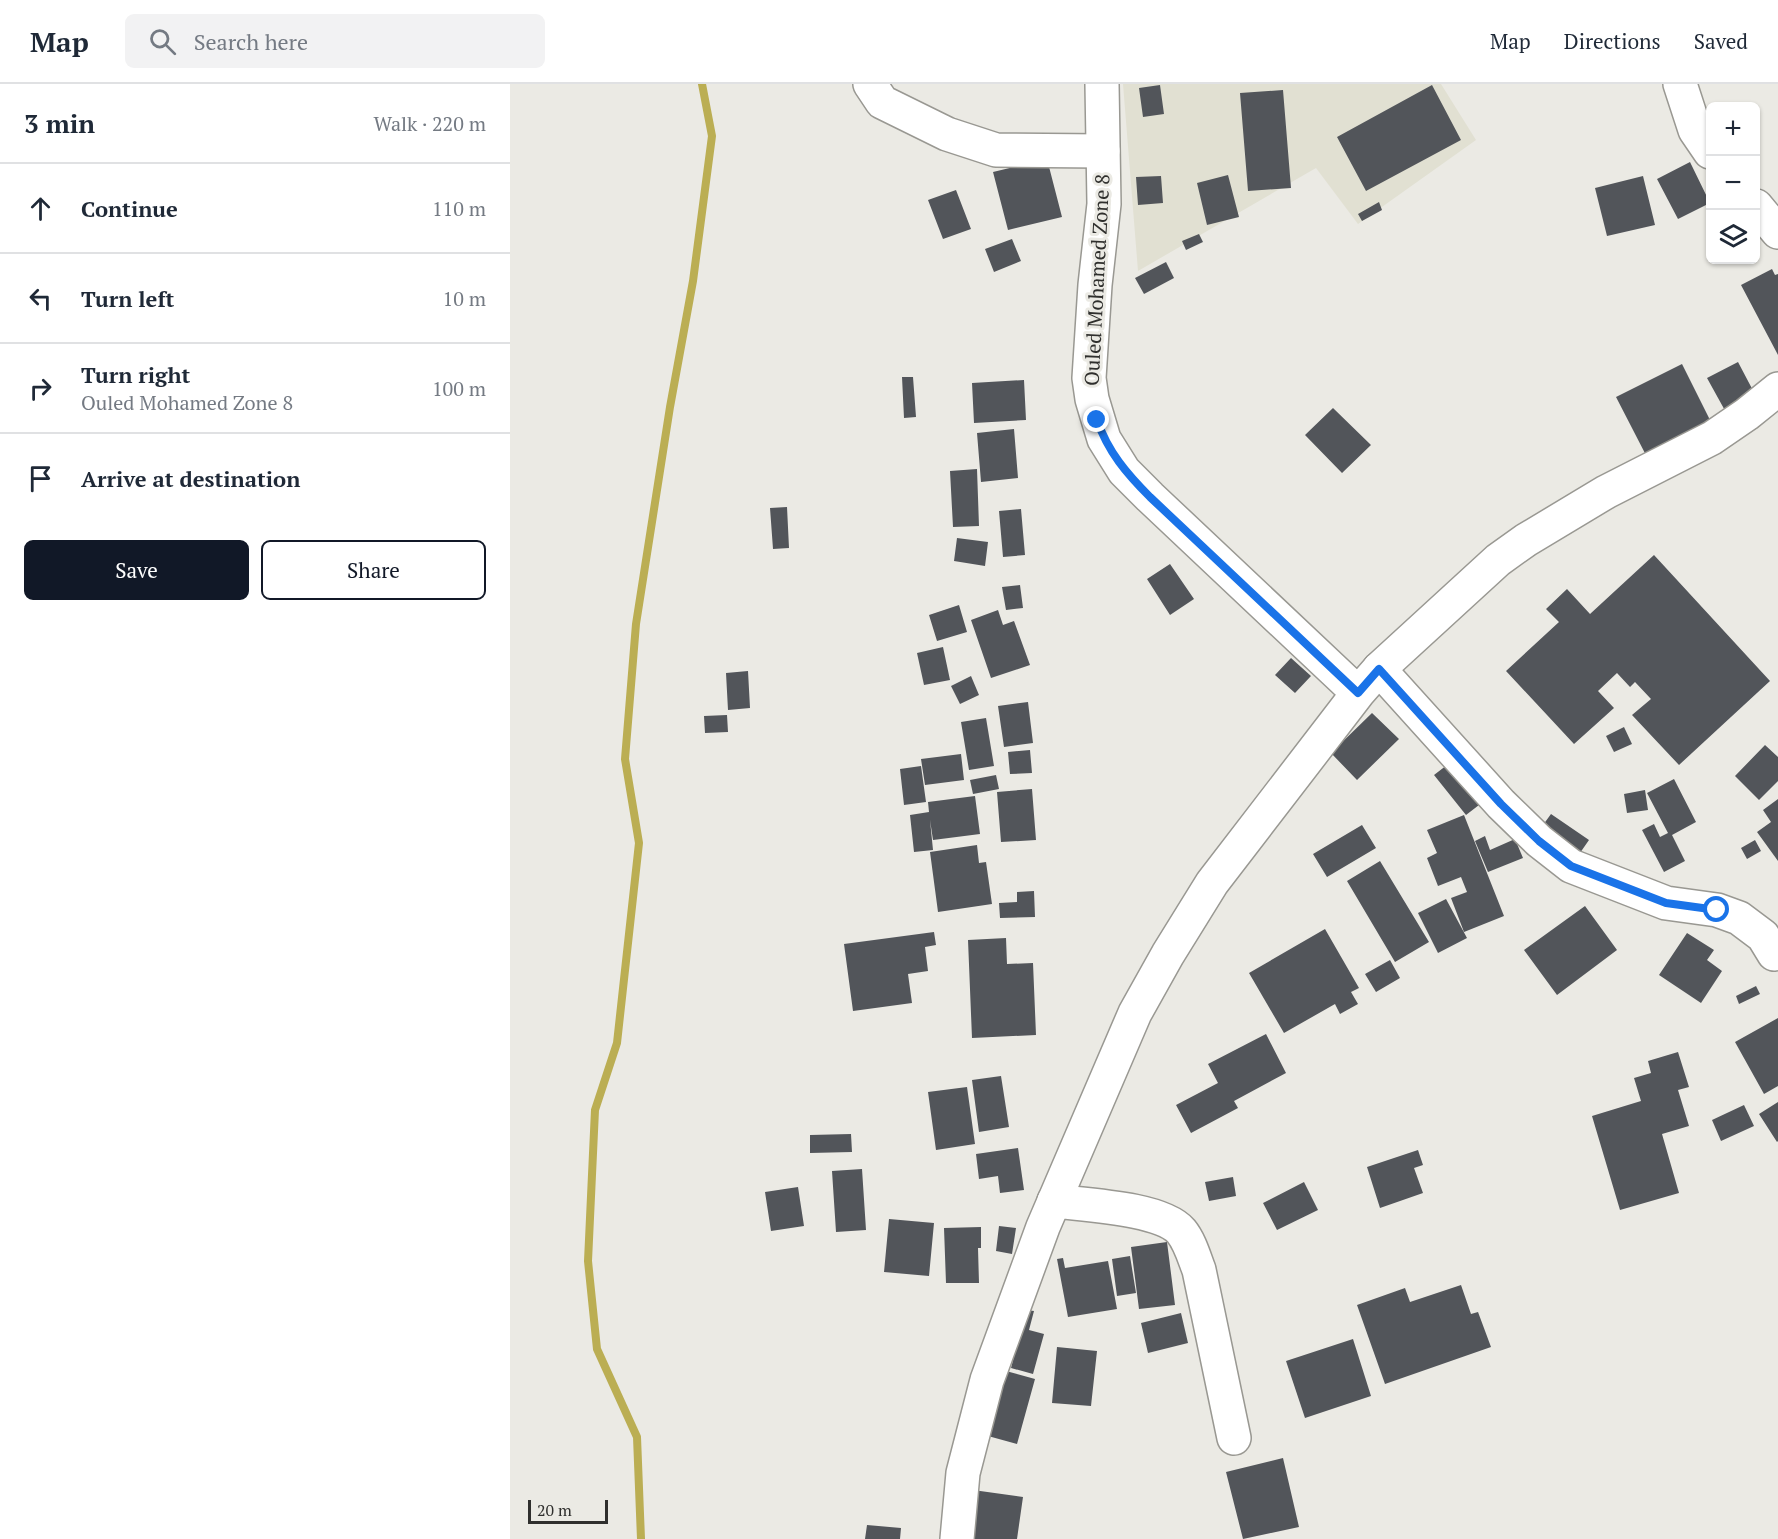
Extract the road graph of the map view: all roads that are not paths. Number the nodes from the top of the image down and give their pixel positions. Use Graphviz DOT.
graph roads {
  1 [pos="870,84"];
  2 [pos="1102,84"];
  3 [pos="1680,84"];
  4 [pos="1706,146"];
  5 [pos="1103,152"];
  6 [pos="1759,210"];
  7 [pos="1778,232"];
  8 [pos="1778,389"];
  9 [pos="1379,669"];
  10 [pos="1358,693"];
  11 [pos="1774,954"];
  12 [pos="1054,1201"];
  13 [pos="1234,1438"];
  14 [pos="957,1539"];
  1 -- 5 [label="main road"];
  2 -- 5 [label="main road, Ouled Mohamed Zone 8"];
  3 -- 4 [label="main road"];
  5 -- 10 [label="main road, Ouled Mohamed Zone 8"];
  6 -- 7 [label="main road"];
  8 -- 9 [label="main road"];
  9 -- 10 [label="main road"];
  9 -- 11 [label="main road"];
  10 -- 12 [label="main road"];
  12 -- 13 [label="main road"];
  12 -- 14 [label="main road"];
}
